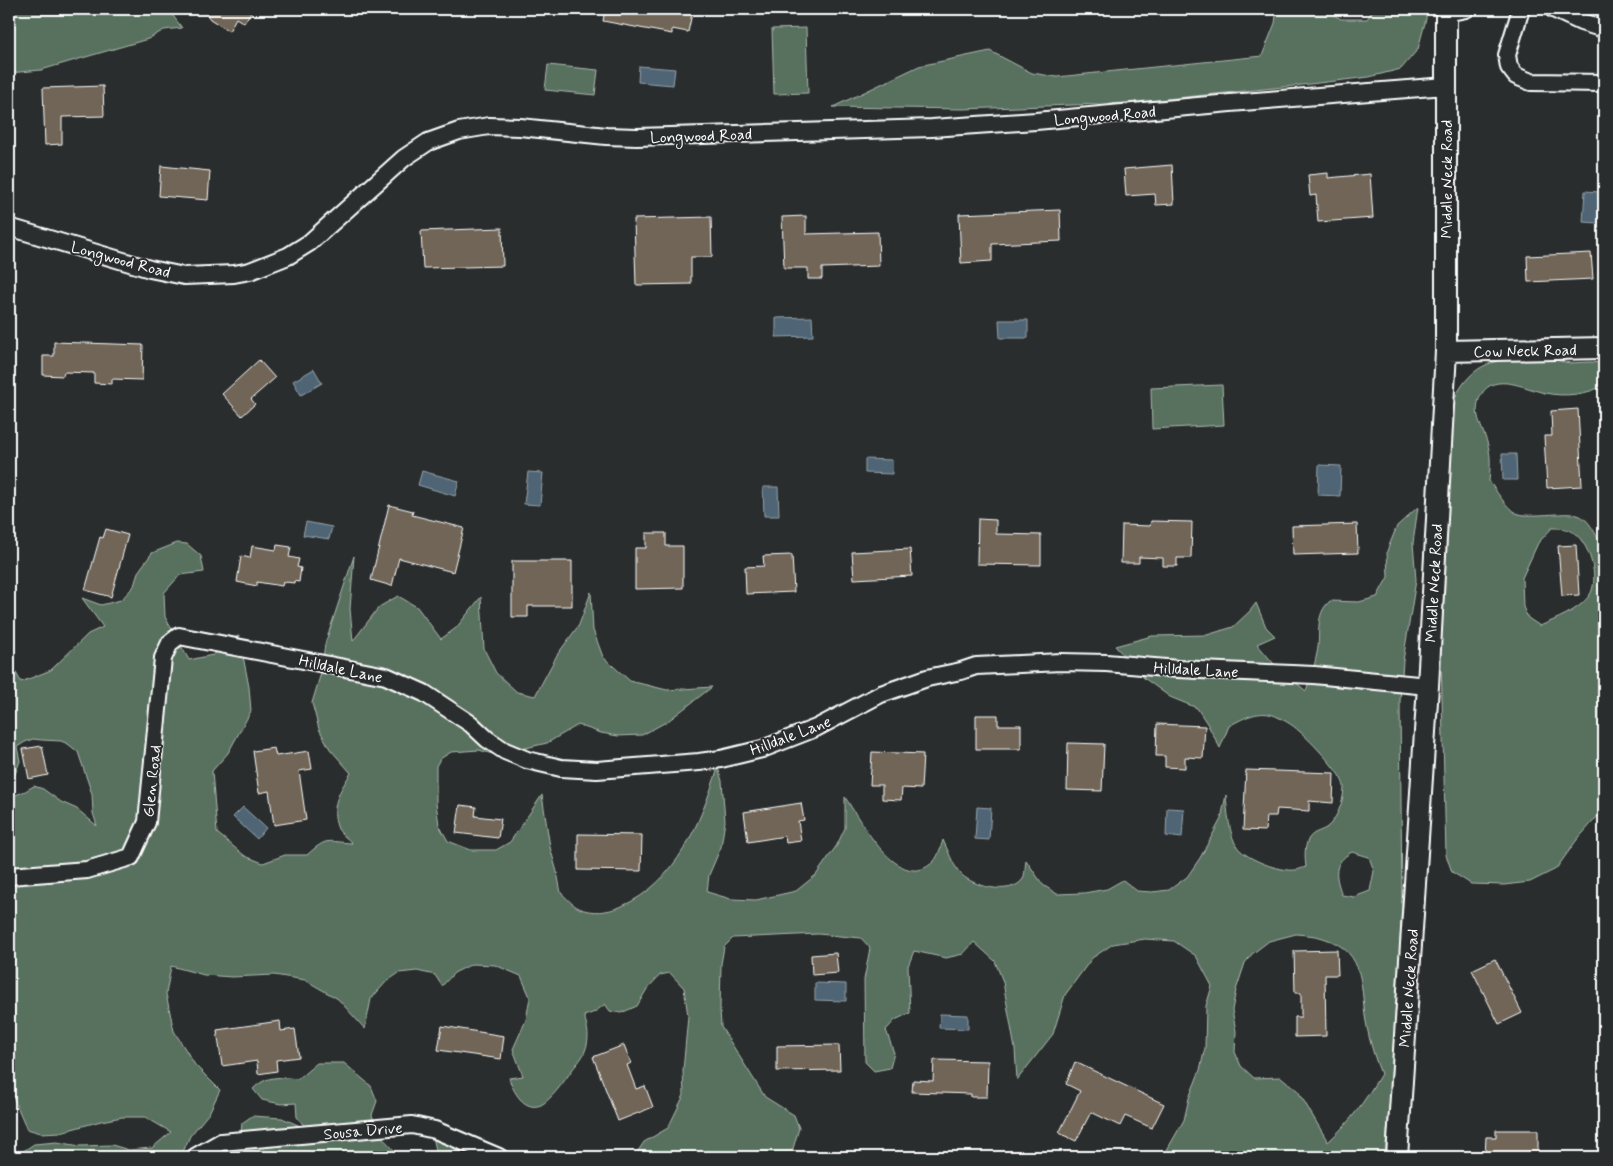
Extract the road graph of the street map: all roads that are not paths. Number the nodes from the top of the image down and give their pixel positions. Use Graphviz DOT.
graph roads {
  1 [pos="1522,9"];
  2 [pos="1553,9"];
  3 [pos="1583,9"];
  4 [pos="1453,10"];
  5 [pos="1600,28"];
  6 [pos="1604,83"];
  7 [pos="1446,86"];
  8 [pos="9,226"];
  9 [pos="1604,348"];
  10 [pos="1446,351"];
  11 [pos="174,639"];
  12 [pos="1428,686"];
  13 [pos="9,876"];
  14 [pos="195,1157"];
  15 [pos="498,1157"];
  16 [pos="1397,1157"];
  1 -- 6 [label="street"];
  2 -- 5 [label="street"];
  3 -- 5 [label="street"];
  4 -- 7 [label="main road, Middle Neck Road"];
  7 -- 8 [label="street, Longwood Road"];
  7 -- 10 [label="main road, Middle Neck Road"];
  9 -- 10 [label="main road, Cow Neck Road"];
  10 -- 12 [label="main road, Middle Neck Road"];
  11 -- 12 [label="street, Hilldale Lane"];
  11 -- 13 [label="street, Glen Road"];
  12 -- 16 [label="main road, Middle Neck Road"];
  14 -- 15 [label="street, Sousa Drive"];
}
